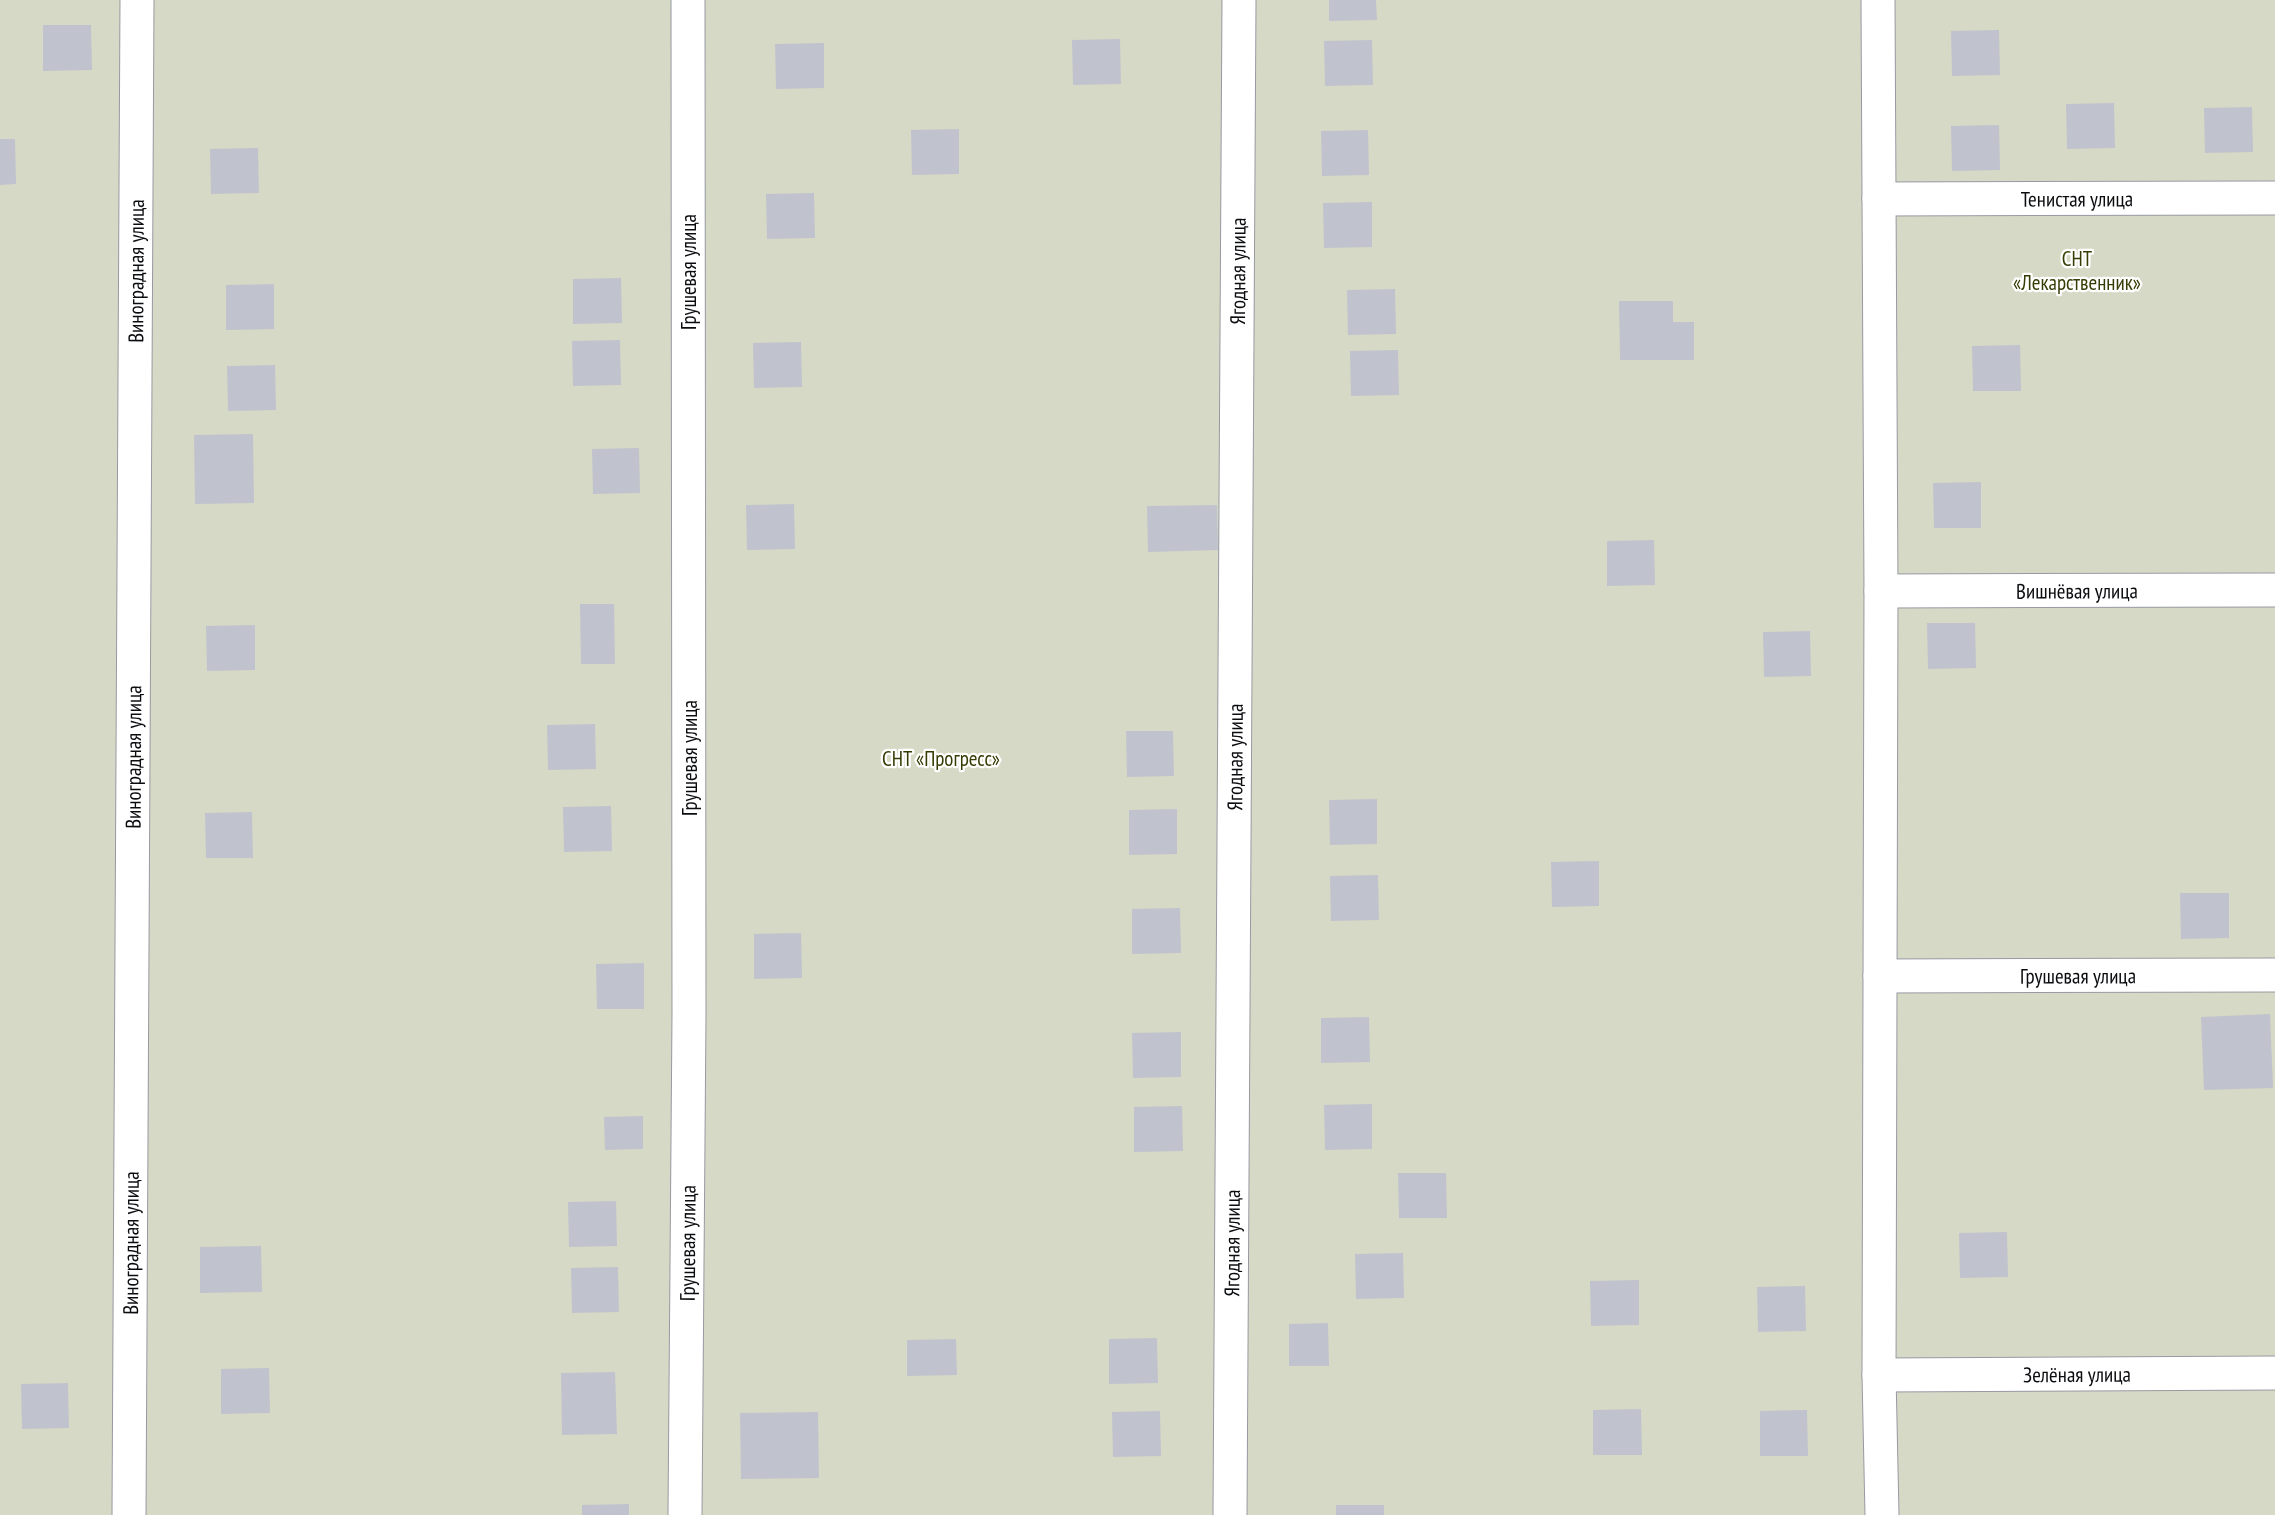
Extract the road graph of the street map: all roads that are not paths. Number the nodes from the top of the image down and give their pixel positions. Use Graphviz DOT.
graph roads {
  1 [pos="137,0"];
  2 [pos="688,0"];
  3 [pos="1239,0"];
  4 [pos="1878,0"];
  5 [pos="2275,198"];
  6 [pos="1879,199"];
  7 [pos="1881,591"];
  8 [pos="2275,591"];
  9 [pos="2275,975"];
  10 [pos="1880,976"];
  11 [pos="2275,1373"];
  12 [pos="1879,1375"];
  13 [pos="129,1515"];
  14 [pos="685,1515"];
  15 [pos="1230,1515"];
  16 [pos="1882,1515"];
  1 -- 13 [label="street, Виноградная улица"];
  2 -- 14 [label="street, Грушевая улица"];
  3 -- 15 [label="street, Ягодная улица"];
  4 -- 6 [label="street"];
  5 -- 6 [label="street, Тенистая улица"];
  6 -- 7 [label="street"];
  7 -- 8 [label="street, Вишнёвая улица"];
  7 -- 10 [label="street"];
  9 -- 10 [label="street, Грушевая улица"];
  10 -- 12 [label="street"];
  11 -- 12 [label="street, Зелёная улица"];
  12 -- 16 [label="street"];
}
